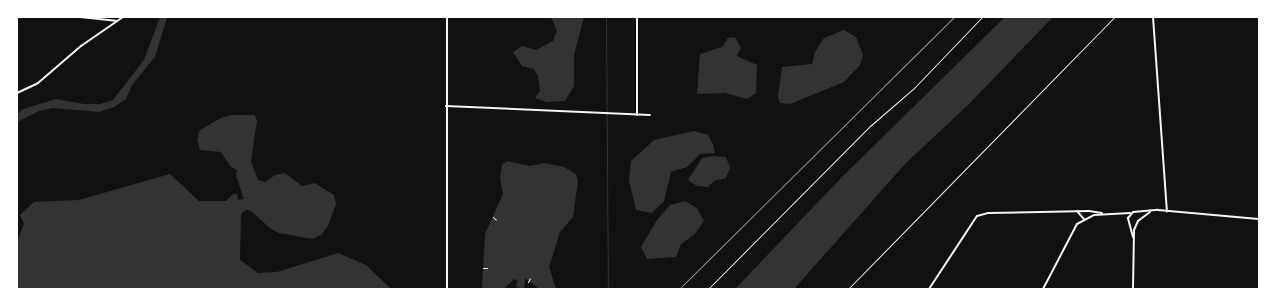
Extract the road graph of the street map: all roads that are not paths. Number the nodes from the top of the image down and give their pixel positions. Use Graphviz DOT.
graph roads {
  1 [pos="80,17"];
  2 [pos="122,17"];
  3 [pos="447,17"];
  4 [pos="637,17"];
  5 [pos="1153,17"];
  6 [pos="117,21"];
  7 [pos="17,93"];
  8 [pos="446,106"];
  9 [pos="637,115"];
  10 [pos="650,115"];
  11 [pos="1077,211"];
  12 [pos="1089,211"];
  13 [pos="1151,211"];
  14 [pos="1167,211"];
  15 [pos="1136,212"];
  16 [pos="1102,213"];
  17 [pos="1131,213"];
  18 [pos="1124,214"];
  19 [pos="1089,216"];
  20 [pos="1084,218"];
  21 [pos="1259,219"];
  22 [pos="1129,220"];
  23 [pos="1138,221"];
  24 [pos="1133,237"];
  25 [pos="447,289"];
  26 [pos="929,289"];
  27 [pos="1043,289"];
  28 [pos="1133,289"];
  1 -- 6 [label="street"];
  2 -- 6 [label="street"];
  3 -- 8 [label="street"];
  4 -- 9 [label="street"];
  5 -- 14 [label="street"];
  6 -- 7 [label="street"];
  8 -- 9 [label="street"];
  8 -- 25 [label="street"];
  9 -- 10 [label="street"];
  11 -- 12 [label="street"];
  11 -- 20 [label="street"];
  11 -- 26 [label="street"];
  12 -- 16 [label="street"];
  12 -- 19 [label="street"];
  13 -- 14 [label="street"];
  13 -- 15 [label="street"];
  13 -- 23 [label="street"];
  14 -- 21 [label="street"];
  15 -- 17 [label="street"];
  15 -- 23 [label="street"];
  16 -- 18 [label="street"];
  16 -- 19 [label="street"];
  17 -- 18 [label="street"];
  17 -- 22 [label="street"];
  18 -- 22 [label="street"];
  19 -- 20 [label="street"];
  20 -- 27 [label="street"];
  22 -- 23 [label="street"];
  22 -- 24 [label="street"];
  23 -- 24 [label="street"];
  24 -- 28 [label="street"];
}
